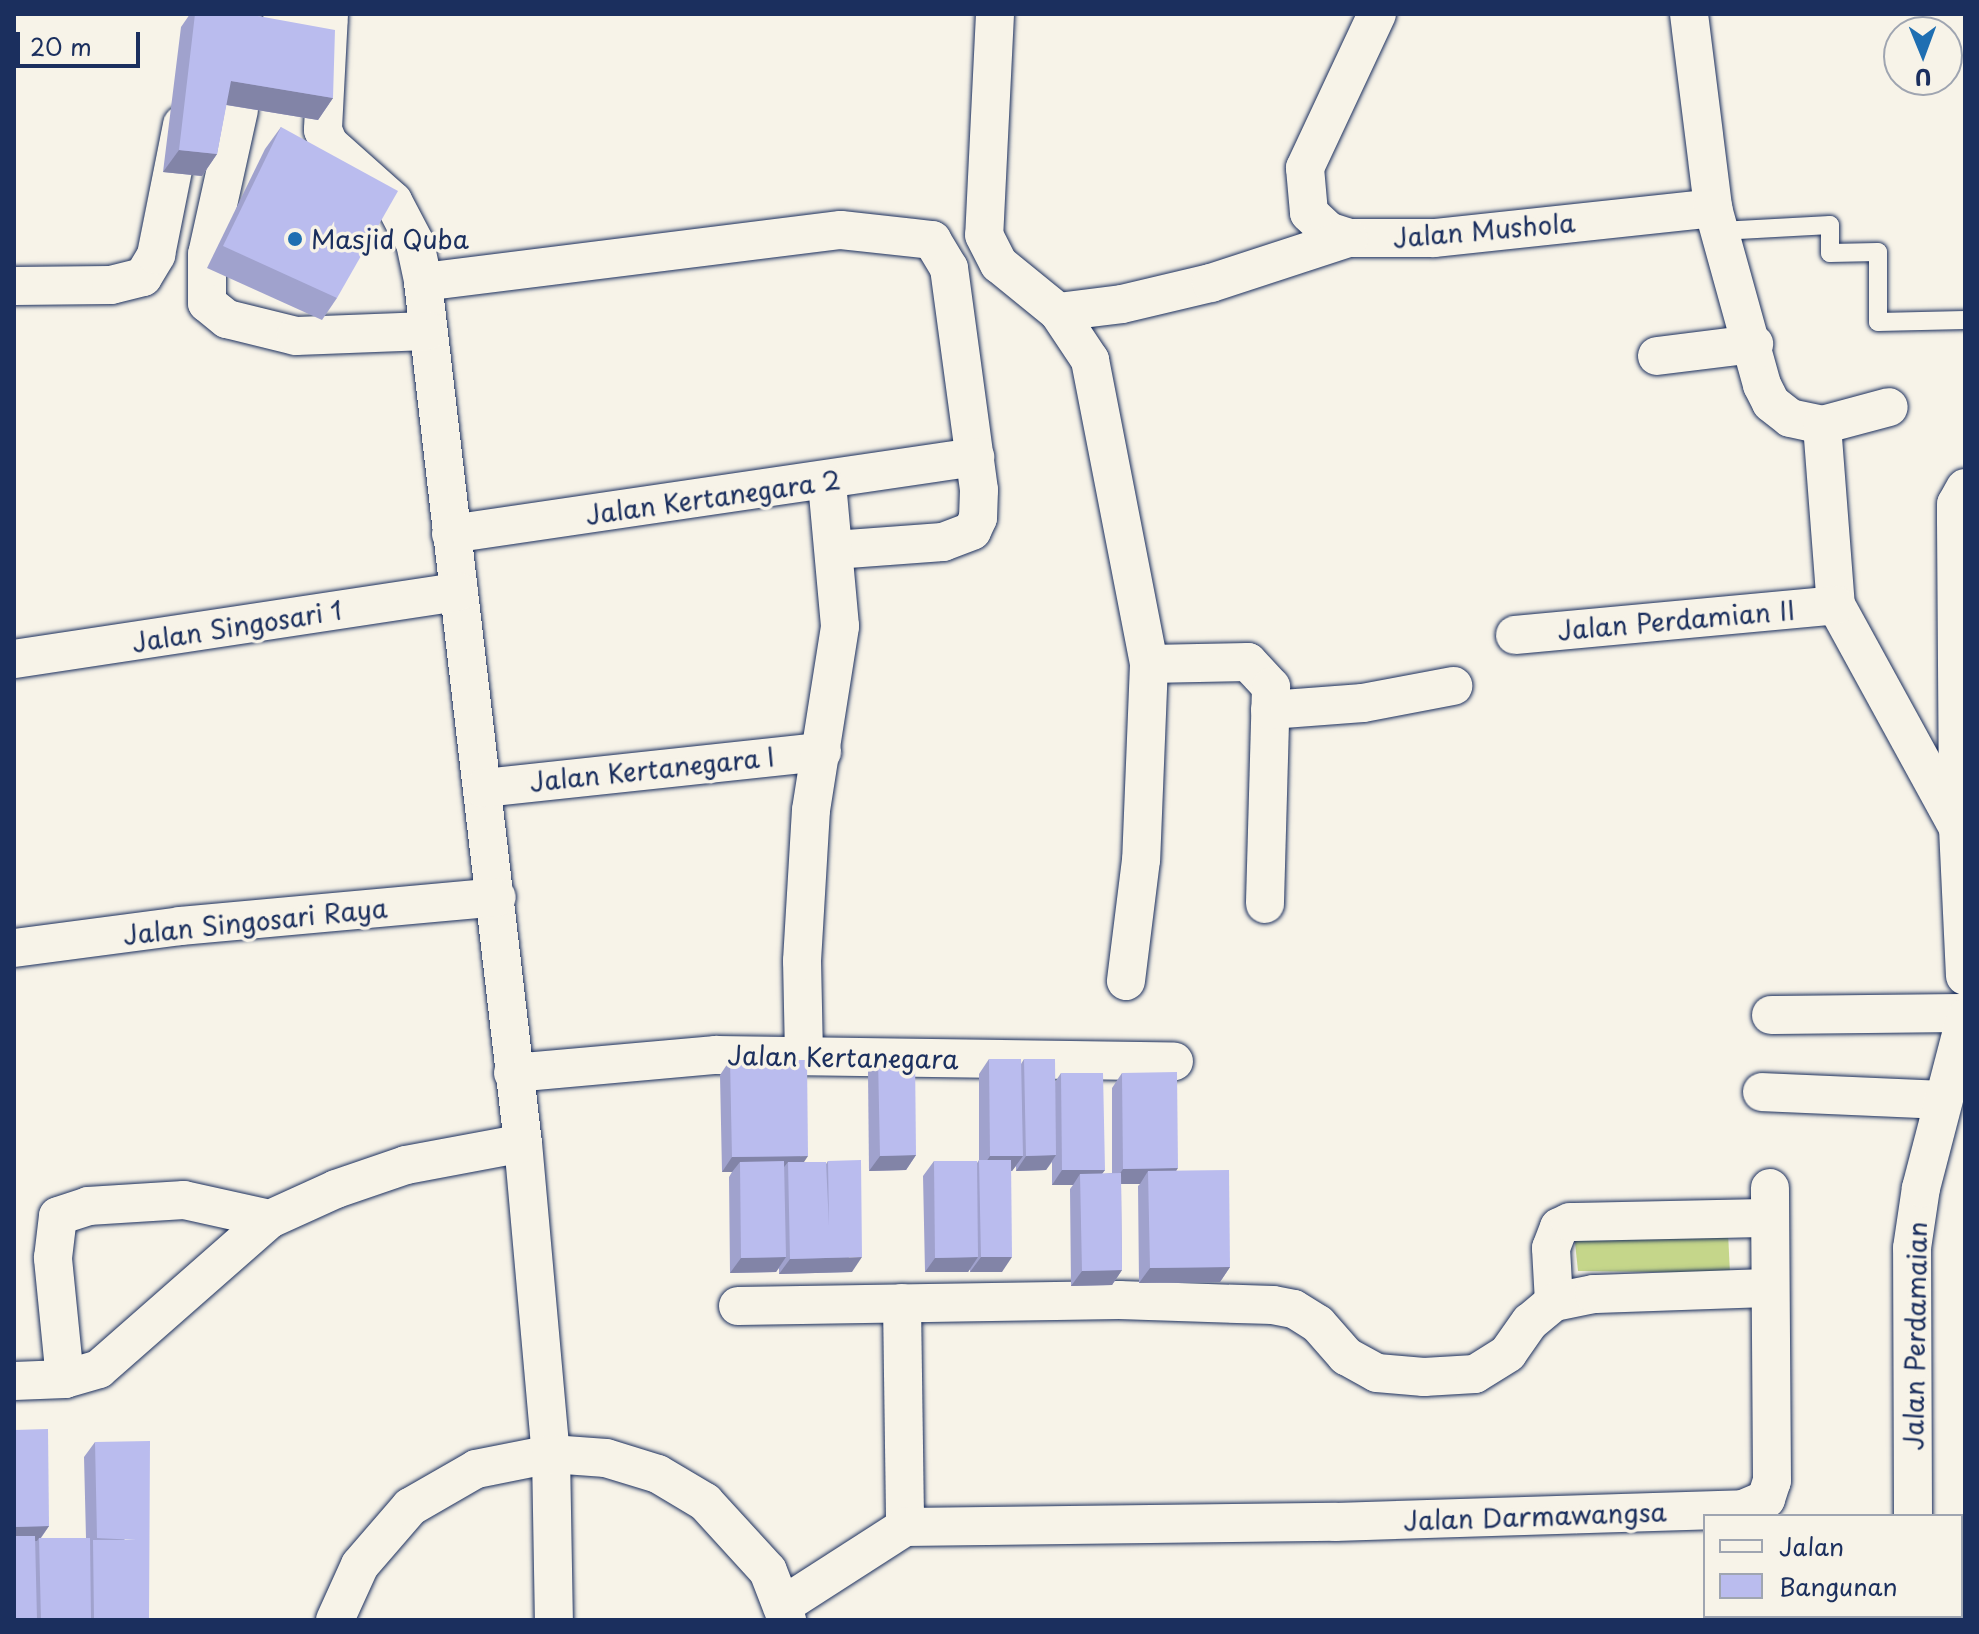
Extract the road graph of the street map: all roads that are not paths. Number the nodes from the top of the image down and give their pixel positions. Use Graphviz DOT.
graph roads {
  1 [pos="282,14"];
  2 [pos="995,14"];
  3 [pos="1377,14"];
  4 [pos="1689,14"];
  5 [pos="328,18"];
  6 [pos="189,93"];
  7 [pos="239,110"];
  8 [pos="1716,220"];
  9 [pos="1349,238"];
  10 [pos="423,282"];
  11 [pos="14,286"];
  12 [pos="1058,312"];
  13 [pos="1965,320"];
  14 [pos="428,331"];
  15 [pos="1754,344"];
  16 [pos="1657,356"];
  17 [pos="1889,407"];
  18 [pos="1822,425"];
  19 [pos="975,457"];
  20 [pos="827,482"];
  21 [pos="1963,489"];
  22 [pos="451,534"];
  23 [pos="834,550"];
  24 [pos="459,592"];
  25 [pos="1836,605"];
  26 [pos="1515,635"];
  27 [pos="14,659"];
  28 [pos="1149,664"];
  29 [pos="1453,686"];
  30 [pos="1270,710"];
  31 [pos="822,752"];
  32 [pos="483,788"];
  33 [pos="1958,828"];
  34 [pos="497,897"];
  35 [pos="1265,904"];
  36 [pos="14,948"];
  37 [pos="1965,976"];
  38 [pos="1126,981"];
  39 [pos="1771,1015"];
  40 [pos="1965,1016"];
  41 [pos="804,1055"];
  42 [pos="1174,1061"];
  43 [pos="513,1073"];
  44 [pos="1762,1092"];
  45 [pos="1942,1100"];
  46 [pos="523,1143"];
  47 [pos="270,1219"];
  48 [pos="1769,1288"];
  49 [pos="1554,1302"];
  50 [pos="902,1303"];
  51 [pos="738,1306"];
  52 [pos="65,1379"];
  53 [pos="14,1381"];
  54 [pos="551,1454"];
  55 [pos="1913,1514"];
  56 [pos="905,1527"];
  57 [pos="785,1613"];
  58 [pos="335,1620"];
  59 [pos="554,1620"];
  1 -- 5 [label="street"];
  2 -- 12 [label="street"];
  3 -- 9 [label="street, Jalan Mushola"];
  4 -- 8 [label="street"];
  5 -- 10 [label="street"];
  6 -- 11 [label="street"];
  7 -- 14 [label="street"];
  8 -- 9 [label="street, Jalan Mushola"];
  8 -- 13 [label="lane"];
  8 -- 15 [label="street"];
  9 -- 12 [label="street"];
  10 -- 14 [label="street"];
  10 -- 19 [label="street"];
  12 -- 28 [label="street"];
  14 -- 22 [label="street"];
  15 -- 16 [label="street"];
  15 -- 18 [label="street"];
  17 -- 18 [label="street"];
  18 -- 25 [label="street"];
  19 -- 20 [label="street, Jalan Kertanegara 2"];
  19 -- 23 [label="street"];
  20 -- 22 [label="street, Jalan Kertanegara 2"];
  20 -- 23 [label="street"];
  21 -- 33 [label="street"];
  22 -- 24 [label="street"];
  23 -- 31 [label="street"];
  24 -- 27 [label="street, Jalan Singosari 1"];
  24 -- 32 [label="street"];
  25 -- 26 [label="street, Jalan Perdamian II"];
  25 -- 33 [label="street"];
  28 -- 30 [label="street"];
  28 -- 38 [label="street"];
  29 -- 30 [label="street"];
  30 -- 35 [label="street"];
  31 -- 32 [label="street, Jalan Kertanegara I"];
  31 -- 41 [label="street"];
  32 -- 34 [label="street"];
  33 -- 37 [label="street"];
  34 -- 36 [label="street, Jalan Singosari Raya"];
  34 -- 43 [label="street"];
  39 -- 40 [label="street"];
  40 -- 45 [label="street, Jalan Perdamaian"];
  41 -- 42 [label="street, Jalan Kertanegara"];
  41 -- 43 [label="street, Jalan Kertanegara"];
  43 -- 46 [label="street"];
  44 -- 45 [label="street"];
  45 -- 55 [label="street, Jalan Perdamaian"];
  46 -- 47 [label="street"];
  46 -- 54 [label="street"];
  47 -- 52 [label="street"];
  47 -- 52 [label="street"];
  48 -- 49 [label="street"];
  48 -- 49 [label="street, Jalan Darmawangsa"];
  48 -- 56 [label="street, Jalan Darmawangsa"];
  49 -- 50 [label="street"];
  50 -- 51 [label="street"];
  50 -- 56 [label="street"];
  52 -- 53 [label="street"];
  54 -- 57 [label="street"];
  54 -- 58 [label="street"];
  54 -- 59 [label="street"];
  56 -- 57 [label="street"];
}
